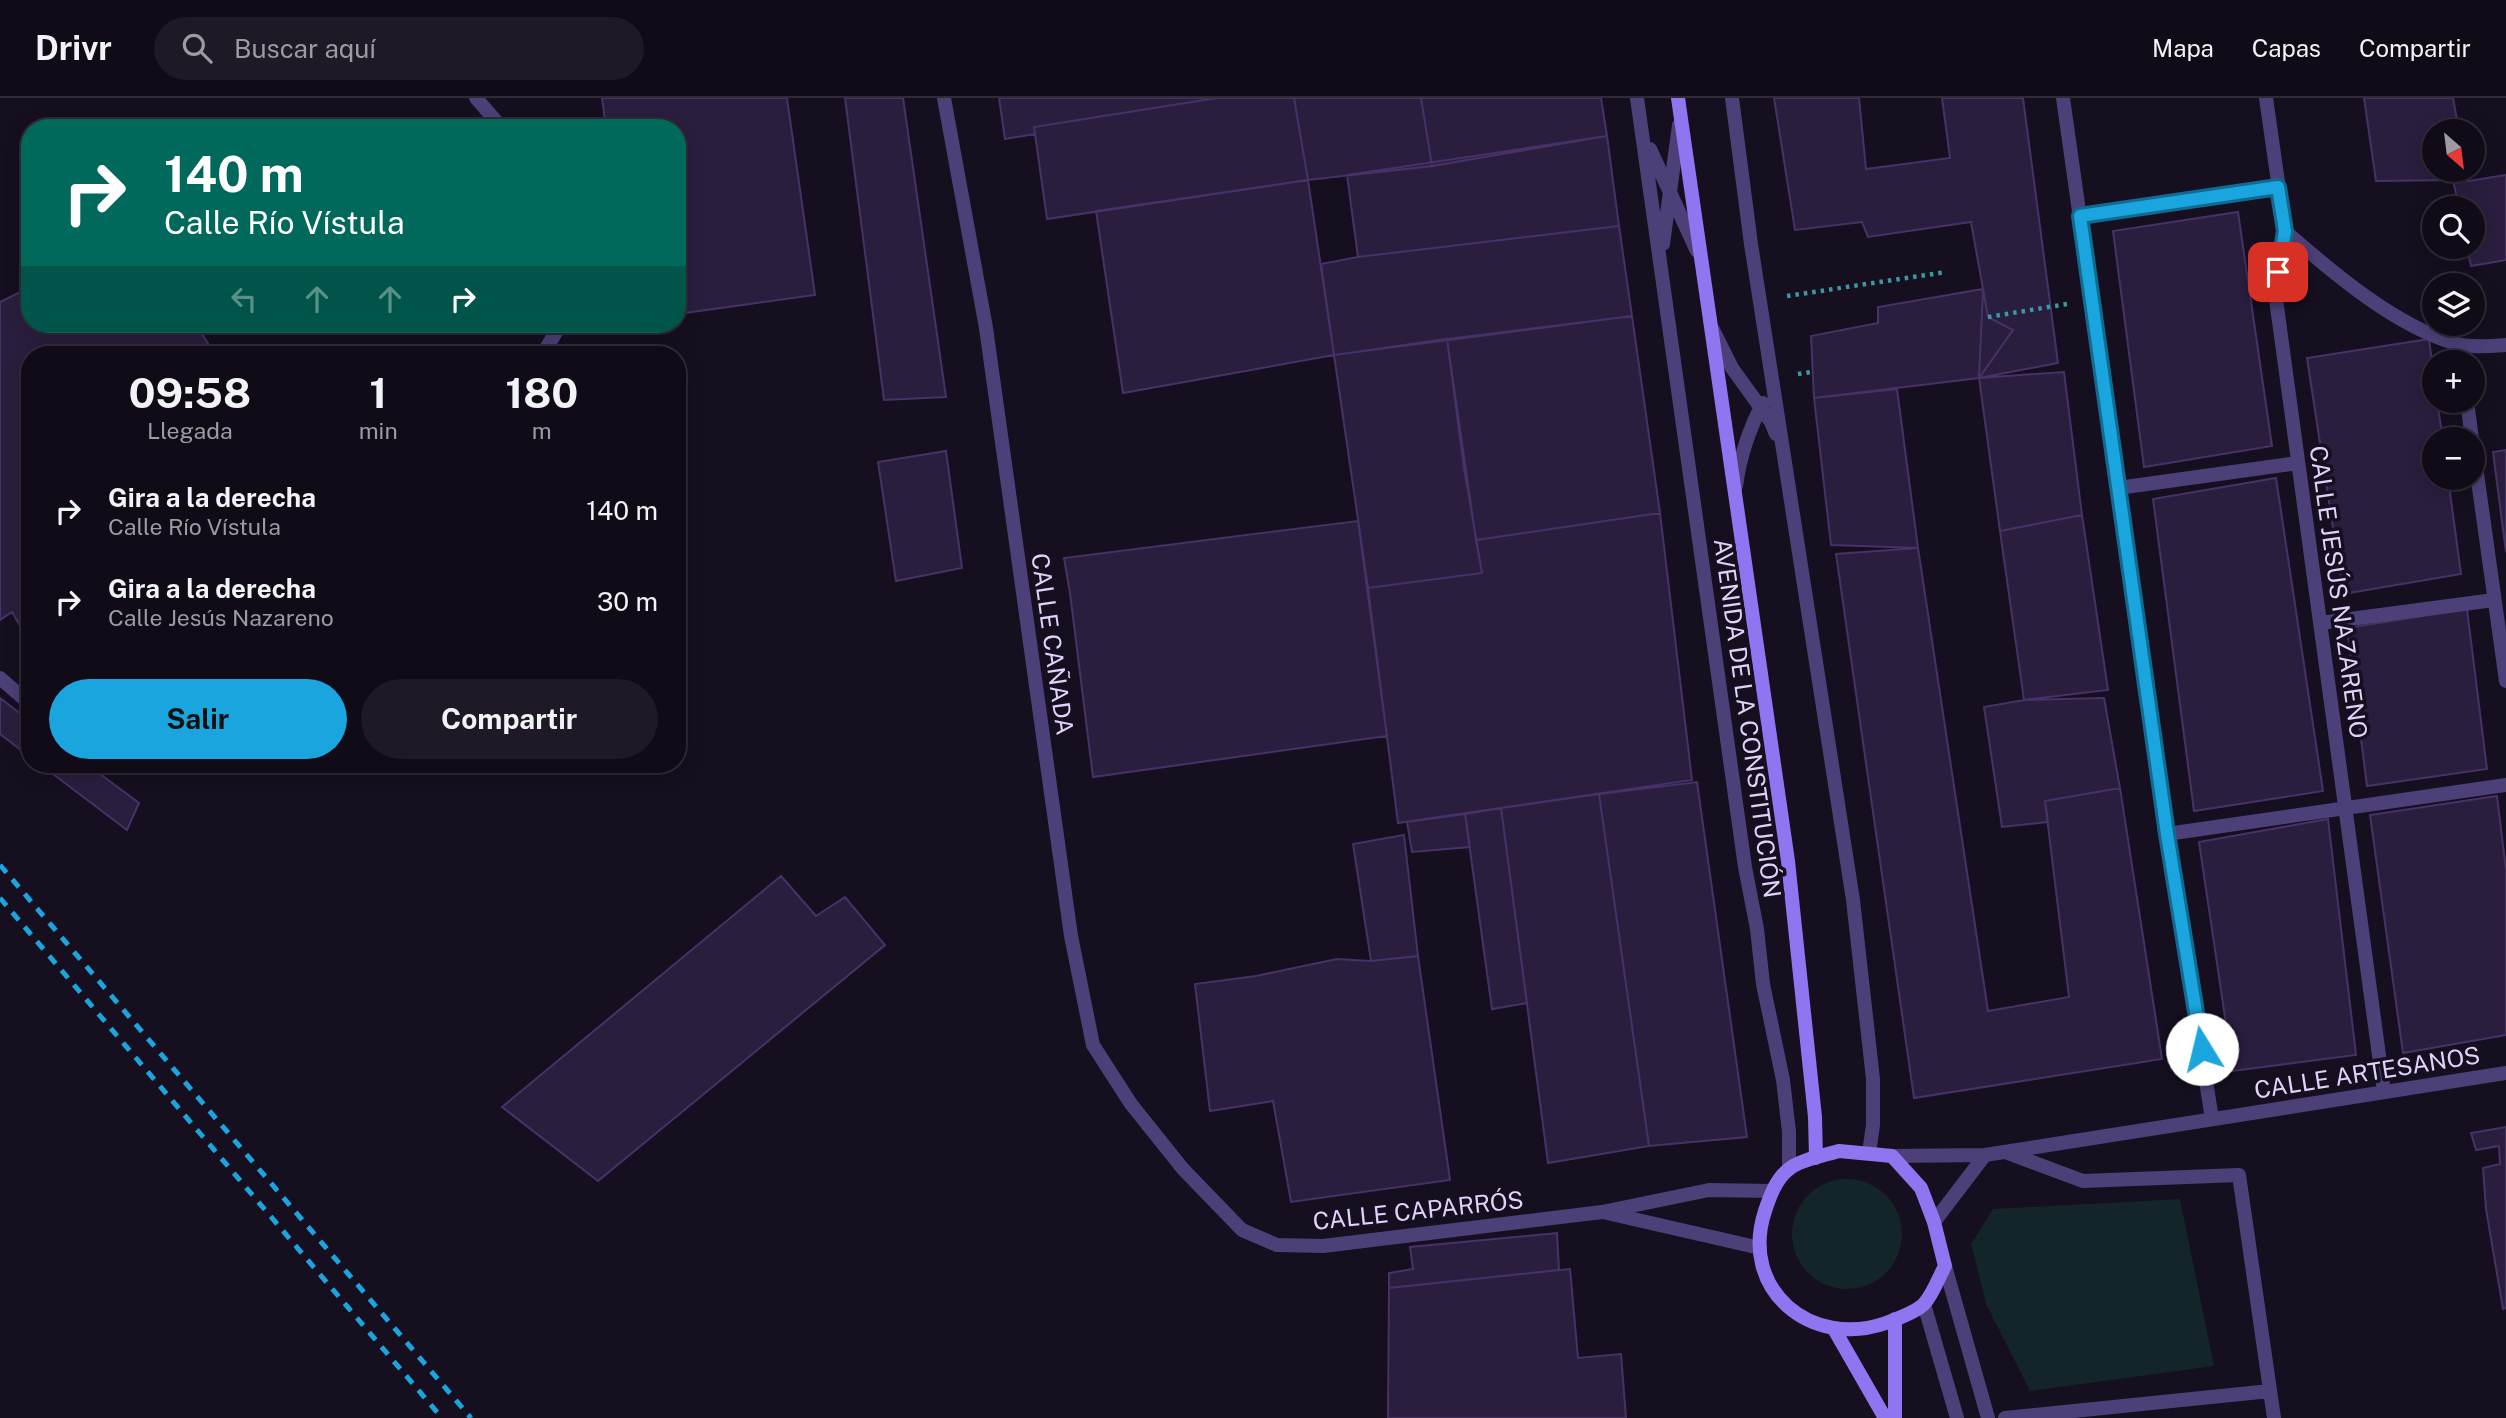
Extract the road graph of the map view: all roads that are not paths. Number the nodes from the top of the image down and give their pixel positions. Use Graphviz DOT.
graph roads {
  1 [pos="476,98"];
  2 [pos="944,98"];
  3 [pos="1637,98"];
  4 [pos="1732,98"];
  5 [pos="2063,98"];
  6 [pos="2266,98"];
  7 [pos="1679,104"];
  8 [pos="1640,117"];
  9 [pos="494,119"];
  10 [pos="2278,187"];
  11 [pos="1668,191"];
  12 [pos="2080,216"];
  13 [pos="2285,231"];
  14 [pos="1701,261"];
  15 [pos="1661,274"];
  16 [pos="1711,326"];
  17 [pos="2459,345"];
  18 [pos="2506,345"];
  19 [pos="2460,350"];
  20 [pos="1772,378"];
  21 [pos="1760,408"];
  22 [pos="1783,448"];
  23 [pos="2298,463"];
  24 [pos="2118,488"];
  25 [pos="2479,490"];
  26 [pos="1735,495"];
  27 [pos="2494,600"];
  28 [pos="2320,623"];
  29 [pos="0,678"];
  30 [pos="2506,681"];
  31 [pos="21,696"];
  32 [pos="2506,785"];
  33 [pos="2346,808"];
  34 [pos="2167,834"];
  35 [pos="2506,1073"];
  36 [pos="2384,1092"];
  37 [pos="2212,1119"];
  38 [pos="2005,1152"];
  39 [pos="1870,1153"];
  40 [pos="1985,1155"];
  41 [pos="1892,1156"];
  42 [pos="1816,1158"];
  43 [pos="1183,1168"];
  44 [pos="1789,1169"];
  45 [pos="1772,1191"];
  46 [pos="1602,1212"];
  47 [pos="1934,1222"];
  48 [pos="1760,1248"];
  49 [pos="1945,1266"];
  50 [pos="1924,1304"];
  51 [pos="1895,1319"];
  52 [pos="1834,1329"];
  53 [pos="2270,1391"];
  54 [pos="1885,1418"];
  55 [pos="1895,1418"];
  56 [pos="1957,1418"];
  57 [pos="1988,1418"];
  58 [pos="2005,1418"];
  59 [pos="2274,1418"];
  1 -- 9 [label="street"];
  2 -- 43 [label="street, CALLE CAÑADA"];
  3 -- 8 [label="street, AVENIDA DE LA CONSTITUCIÓN"];
  4 -- 20 [label="street"];
  5 -- 12 [label="street"];
  6 -- 10 [label="street, CALLE JESÚS NAZARENO"];
  7 -- 11 [label="street, AVENIDA DE LA CONSTITUCIÓN"];
  7 -- 14 [label="main road, AVENIDA DE LA CONSTITUCIÓN"];
  8 -- 11 [label="street, AVENIDA DE LA CONSTITUCIÓN"];
  8 -- 15 [label="street, AVENIDA DE LA CONSTITUCIÓN"];
  10 -- 12 [label="street"];
  10 -- 13 [label="street, CALLE JESÚS NAZARENO"];
  11 -- 14 [label="street, AVENIDA DE LA CONSTITUCIÓN"];
  11 -- 15 [label="street, AVENIDA DE LA CONSTITUCIÓN"];
  12 -- 24 [label="street"];
  13 -- 17 [label="street"];
  13 -- 23 [label="street, CALLE JESÚS NAZARENO"];
  14 -- 16 [label="main road, AVENIDA DE LA CONSTITUCIÓN"];
  15 -- 44 [label="street, AVENIDA DE LA CONSTITUCIÓN"];
  16 -- 21 [label="street"];
  16 -- 26 [label="main road, AVENIDA DE LA CONSTITUCIÓN"];
  17 -- 18 [label="street"];
  17 -- 19 [label="street"];
  20 -- 21 [label="street, AVENIDA DE LA CONSTITUCIÓN"];
  20 -- 22 [label="street"];
  21 -- 22 [label="street"];
  21 -- 26 [label="street, AVENIDA DE LA CONSTITUCIÓN"];
  22 -- 39 [label="street"];
  23 -- 24 [label="street"];
  23 -- 28 [label="street, CALLE JESÚS NAZARENO"];
  24 -- 34 [label="street"];
  25 -- 27 [label="street"];
  26 -- 42 [label="main road, AVENIDA DE LA CONSTITUCIÓN"];
  27 -- 28 [label="street"];
  27 -- 30 [label="street"];
  28 -- 33 [label="street, CALLE JESÚS NAZARENO"];
  29 -- 31 [label="street"];
  32 -- 33 [label="street"];
  33 -- 34 [label="street"];
  33 -- 36 [label="street, CALLE JESÚS NAZARENO"];
  34 -- 37 [label="street"];
  35 -- 36 [label="street, CALLE ARTESANOS"];
  36 -- 37 [label="street, CALLE ARTESANOS"];
  37 -- 38 [label="street, CALLE ARTESANOS"];
  38 -- 40 [label="street, CALLE ARTESANOS"];
  38 -- 53 [label="street"];
  39 -- 41 [label="main road"];
  39 -- 42 [label="main road"];
  40 -- 41 [label="street, CALLE ARTESANOS"];
  40 -- 47 [label="street"];
  41 -- 47 [label="main road"];
  42 -- 44 [label="main road"];
  43 -- 46 [label="street, CALLE CAPARRÓS"];
  44 -- 45 [label="main road"];
  45 -- 46 [label="street, CALLE CAPARRÓS"];
  45 -- 48 [label="main road"];
  46 -- 48 [label="street, CALLE CAPARRÓS"];
  47 -- 49 [label="main road"];
  48 -- 52 [label="main road"];
  49 -- 50 [label="main road"];
  49 -- 57 [label="street"];
  50 -- 51 [label="main road"];
  50 -- 56 [label="street"];
  51 -- 52 [label="main road"];
  51 -- 55 [label="main road"];
  52 -- 54 [label="main road"];
  53 -- 58 [label="street"];
  53 -- 59 [label="street"];
}
